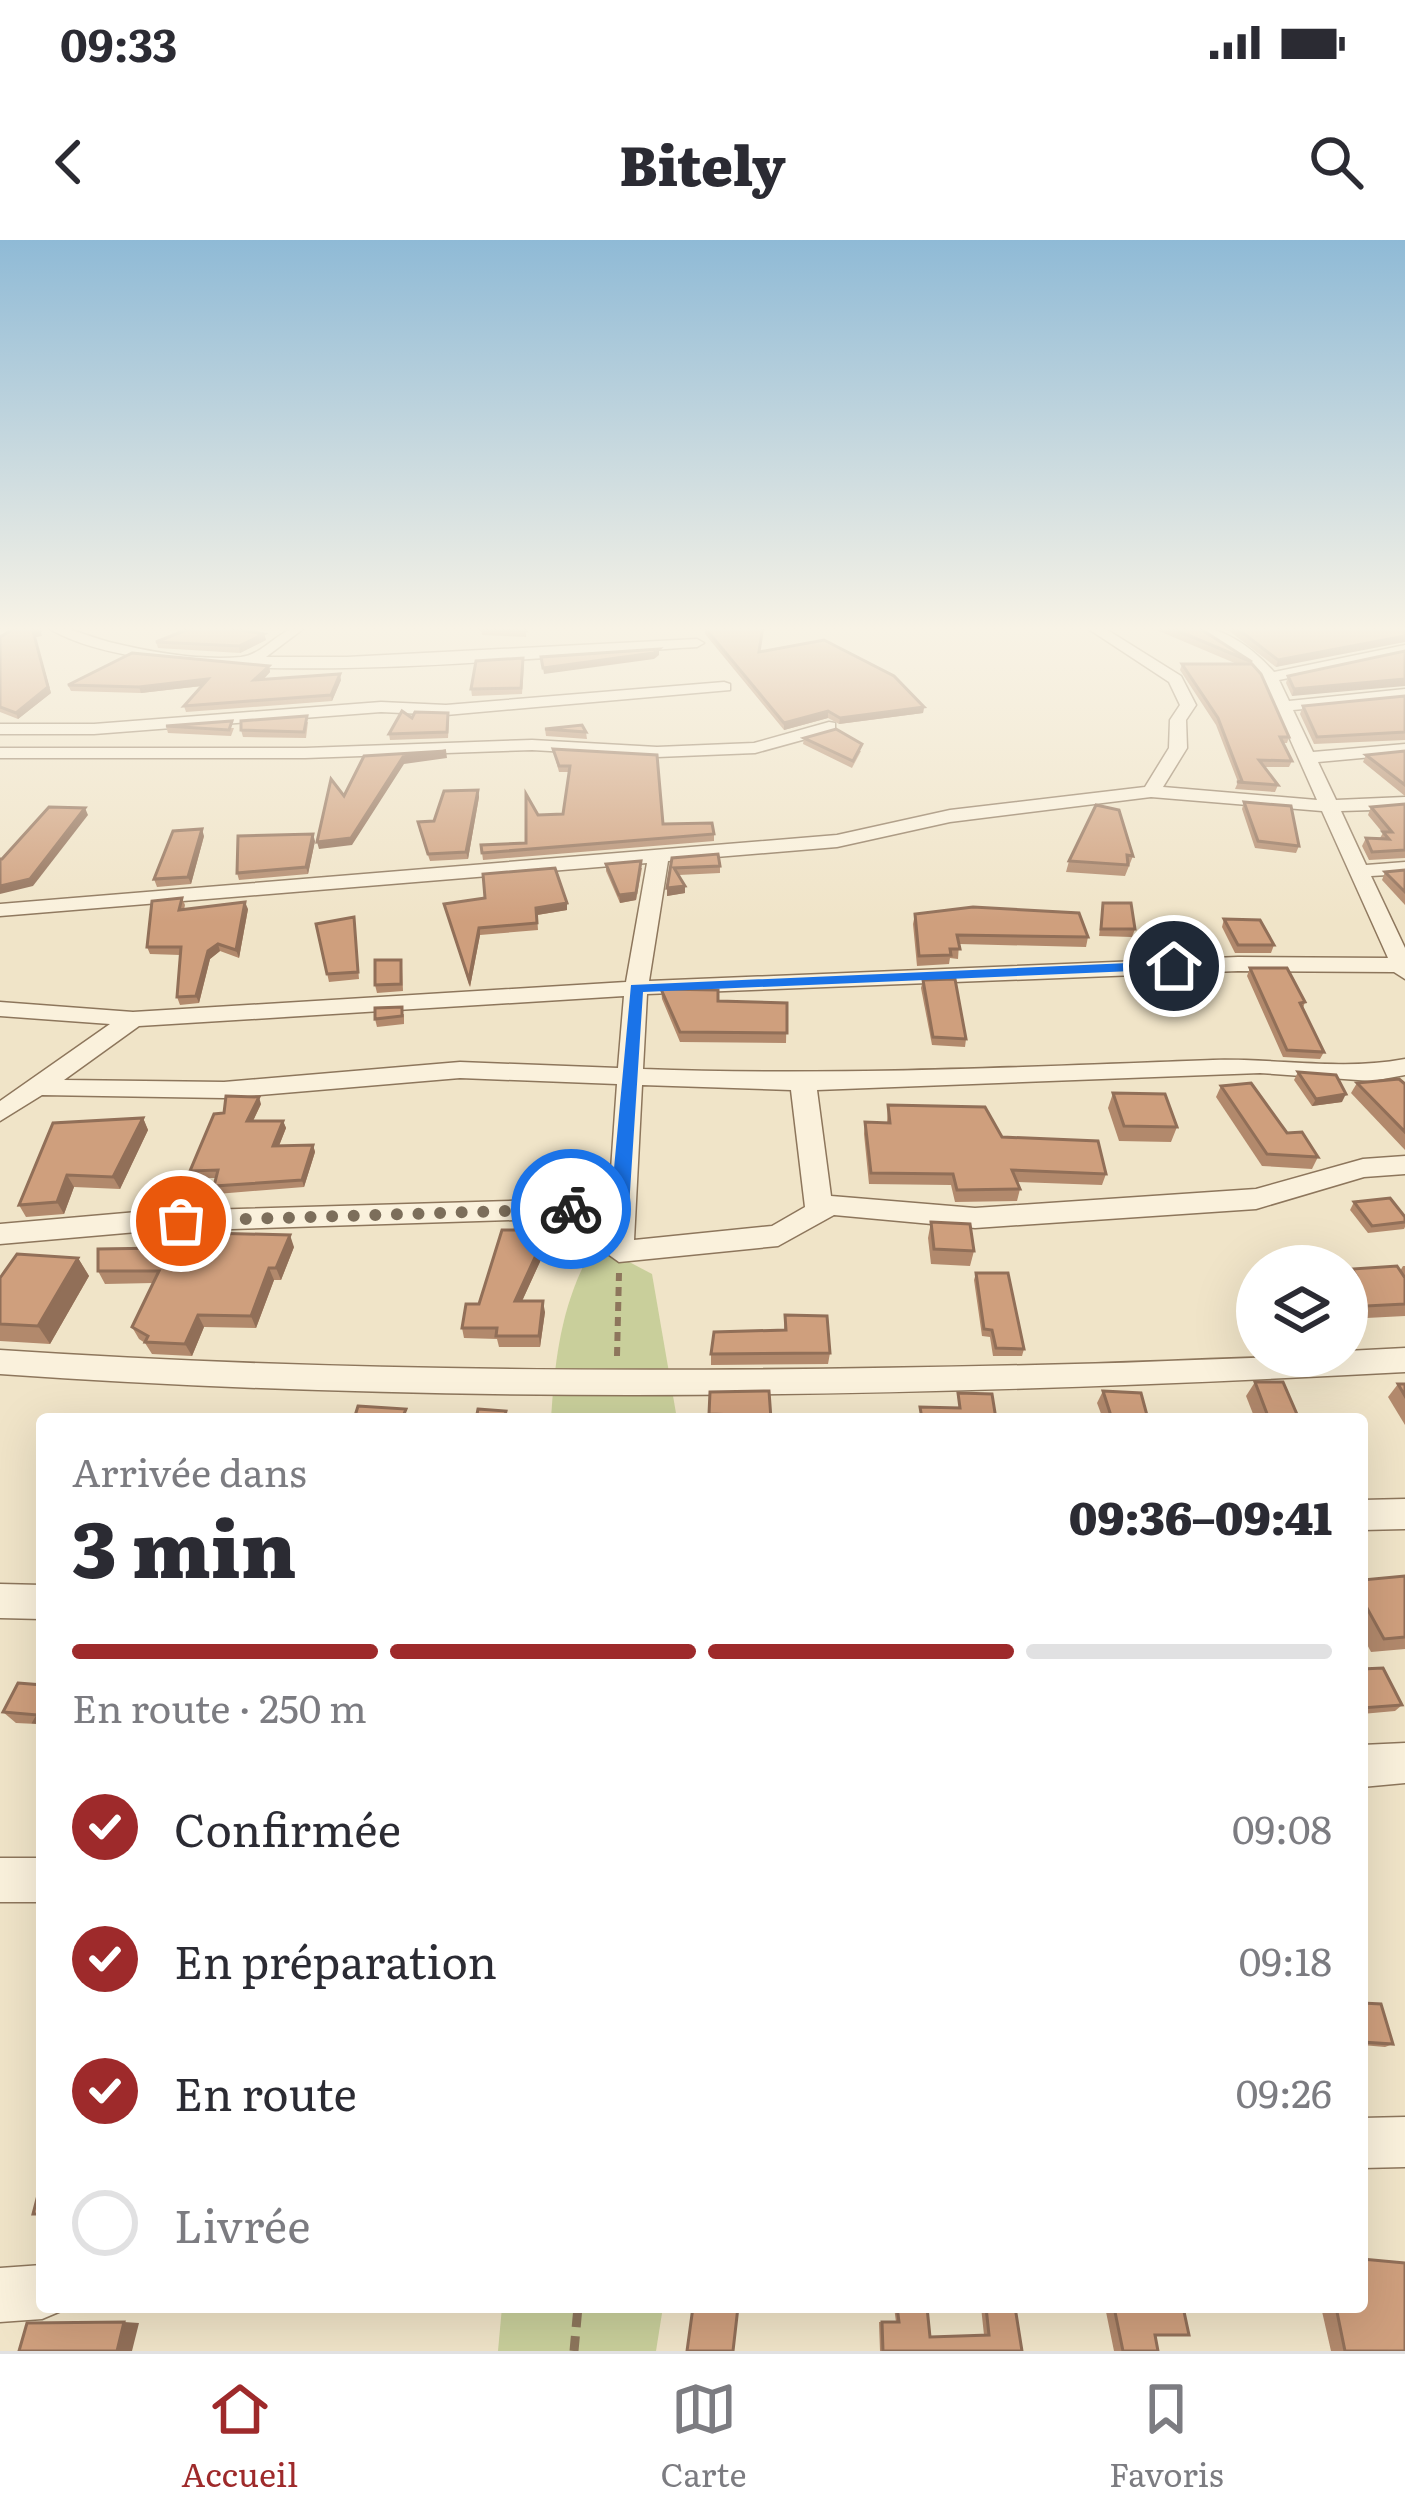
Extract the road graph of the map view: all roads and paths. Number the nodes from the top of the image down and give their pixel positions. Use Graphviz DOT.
graph roads {
  1 [pos="142,725"];
  2 [pos="1178,725"];
  3 [pos="1293,725"];
  4 [pos="829,727"];
  5 [pos="0,729"];
  6 [pos="1405,749"];
  7 [pos="0,753"];
  8 [pos="1309,758"];
  9 [pos="1151,792"];
  10 [pos="1405,802"];
  11 [pos="1330,806"];
  12 [pos="658,860"];
  13 [pos="1405,868"];
  14 [pos="1360,871"];
  15 [pos="0,910"];
  16 [pos="1403,968"];
  17 [pos="636,988"];
  18 [pos="0,1010"];
  19 [pos="133,1018"];
  20 [pos="1405,1067"];
  21 [pos="633,1078"];
  22 [pos="803,1083"];
  23 [pos="36,1088"];
  24 [pos="0,1113"];
  25 [pos="1405,1165"];
  26 [pos="620,1207"];
  27 [pos="819,1208"];
  28 [pos="0,1234"];
  29 [pos="620,1252"];
  30 [pos="1405,1360"];
  31 [pos="0,1362"];
  32 [pos="616,1381"];
  33 [pos="1405,1514"];
  34 [pos="1368,1515"];
  35 [pos="0,1600"];
  36 [pos="36,1602"];
  37 [pos="1405,1763"];
  38 [pos="1368,1766"];
  39 [pos="0,1880"];
  40 [pos="36,1880"];
  41 [pos="1405,2142"];
  42 [pos="1368,2143"];
  43 [pos="36,2292"];
  44 [pos="0,2295"];
  45 [pos="577,2313"];
  46 [pos="574,2351"];
  1 -- 5 [label="street"];
  2 -- 9 [label="street"];
  3 -- 8 [label="street"];
  4 -- 7 [label="street"];
  6 -- 8 [label="street"];
  8 -- 11 [label="street"];
  9 -- 11 [label="street"];
  9 -- 12 [label="street"];
  10 -- 11 [label="street"];
  11 -- 14 [label="street"];
  12 -- 15 [label="street"];
  12 -- 17 [label="street"];
  13 -- 14 [label="street"];
  14 -- 16 [label="street"];
  16 -- 17 [label="street"];
  17 -- 19 [label="street"];
  17 -- 21 [label="street"];
  18 -- 19 [label="street"];
  19 -- 23 [label="street"];
  20 -- 22 [label="street"];
  21 -- 22 [label="street"];
  21 -- 23 [label="street"];
  21 -- 26 [label="street"];
  22 -- 27 [label="street"];
  23 -- 24 [label="street"];
  25 -- 27 [label="street"];
  26 -- 28 [label="street"];
  26 -- 29 [label="street"];
  27 -- 29 [label="street"];
  29 -- 32 [label="path"];
  30 -- 32 [label="street"];
  31 -- 32 [label="street"];
  33 -- 34 [label="street"];
  35 -- 36 [label="street"];
  37 -- 38 [label="street"];
  39 -- 40 [label="street"];
  41 -- 42 [label="street"];
  43 -- 44 [label="street"];
  45 -- 46 [label="path"];
}
